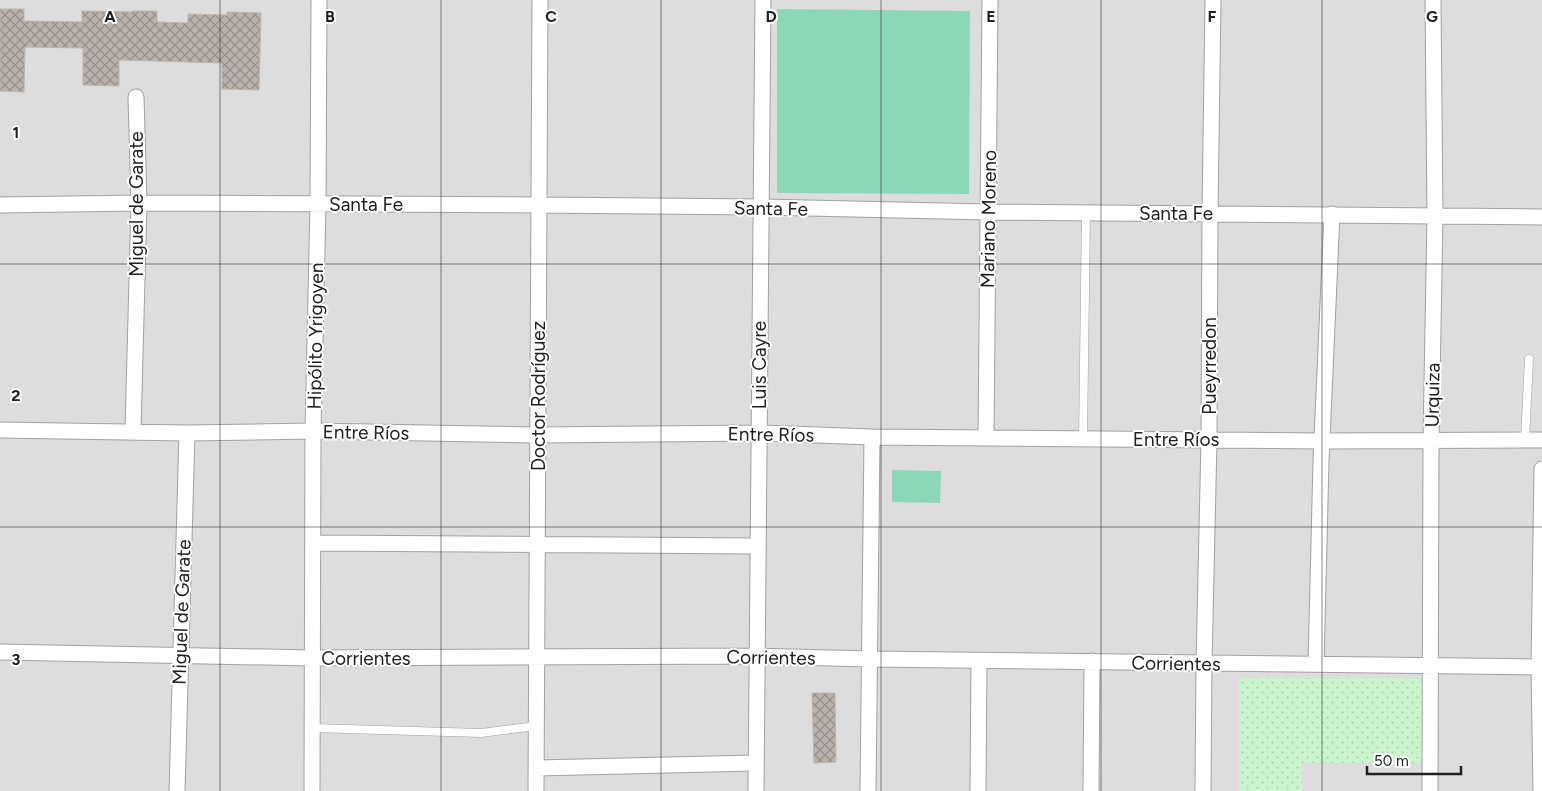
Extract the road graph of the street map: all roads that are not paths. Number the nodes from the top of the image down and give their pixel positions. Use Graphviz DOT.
graph roads {
  1 [pos="319,0"];
  2 [pos="540,0"];
  3 [pos="763,0"];
  4 [pos="990,0"];
  5 [pos="1213,0"];
  6 [pos="1433,0"];
  7 [pos="136,97"];
  8 [pos="139,203"];
  9 [pos="318,204"];
  10 [pos="0,205"];
  11 [pos="539,205"];
  12 [pos="760,207"];
  13 [pos="988,212"];
  14 [pos="1086,213"];
  15 [pos="1210,214"];
  16 [pos="1332,214"];
  17 [pos="1434,216"];
  18 [pos="1542,218"];
  19 [pos="1529,359"];
  20 [pos="0,430"];
  21 [pos="133,431"];
  22 [pos="313,431"];
  23 [pos="187,433"];
  24 [pos="759,433"];
  25 [pos="537,434"];
  26 [pos="872,437"];
  27 [pos="986,438"];
  28 [pos="1083,439"];
  29 [pos="1209,440"];
  30 [pos="1323,440"];
  31 [pos="1431,440"];
  32 [pos="1525,440"];
  33 [pos="1542,440"];
  34 [pos="1542,469"];
  35 [pos="314,543"];
  36 [pos="537,544"];
  37 [pos="758,546"];
  38 [pos="0,652"];
  39 [pos="180,654"];
  40 [pos="757,656"];
  41 [pos="536,657"];
  42 [pos="313,658"];
  43 [pos="870,660"];
  44 [pos="979,661"];
  45 [pos="1092,661"];
  46 [pos="1204,664"];
  47 [pos="1316,664"];
  48 [pos="1429,665"];
  49 [pos="1541,667"];
  50 [pos="536,726"];
  51 [pos="313,728"];
  52 [pos="756,763"];
  53 [pos="536,768"];
  54 [pos="177,791"];
  55 [pos="312,791"];
  56 [pos="536,791"];
  57 [pos="756,791"];
  58 [pos="868,791"];
  59 [pos="978,791"];
  60 [pos="1091,791"];
  61 [pos="1203,791"];
  62 [pos="1430,791"];
  63 [pos="1540,791"];
  1 -- 9 [label="street, Hipólito Yrigoyen"];
  2 -- 11 [label="street, Doctor Rodríguez"];
  3 -- 12 [label="street, Luis Cayre"];
  4 -- 13 [label="street, Mariano Moreno"];
  5 -- 15 [label="street, Pueyrredon"];
  6 -- 17 [label="street, Urquiza"];
  7 -- 8 [label="street, Miguel de Garate"];
  8 -- 9 [label="street, Santa Fe"];
  8 -- 10 [label="street, Santa Fe"];
  8 -- 21 [label="street, Miguel de Garate"];
  9 -- 11 [label="street, Santa Fe"];
  9 -- 22 [label="street, Hipólito Yrigoyen"];
  11 -- 12 [label="street, Santa Fe"];
  11 -- 25 [label="street, Doctor Rodríguez"];
  12 -- 13 [label="street, Santa Fe"];
  12 -- 24 [label="street, Luis Cayre"];
  13 -- 14 [label="street, Santa Fe"];
  13 -- 27 [label="street, Mariano Moreno"];
  14 -- 15 [label="street, Santa Fe"];
  14 -- 28 [label="lane"];
  15 -- 16 [label="street, Santa Fe"];
  15 -- 29 [label="street, Pueyrredon"];
  16 -- 17 [label="street, Santa Fe"];
  16 -- 30 [label="street"];
  17 -- 18 [label="street, Santa Fe"];
  17 -- 31 [label="street, Urquiza"];
  19 -- 32 [label="lane"];
  20 -- 21 [label="street, Entre Ríos"];
  21 -- 23 [label="street, Entre Ríos"];
  22 -- 23 [label="street, Entre Ríos"];
  22 -- 25 [label="street, Entre Ríos"];
  22 -- 35 [label="street, Hipólito Yrigoyen"];
  23 -- 39 [label="street, Miguel de Garate"];
  24 -- 25 [label="street, Entre Ríos"];
  24 -- 26 [label="street, Entre Ríos"];
  24 -- 37 [label="street, Luis Cayre"];
  25 -- 36 [label="street, Doctor Rodríguez"];
  26 -- 27 [label="street, Entre Ríos"];
  26 -- 43 [label="street"];
  27 -- 28 [label="street, Entre Ríos"];
  28 -- 29 [label="street, Entre Ríos"];
  29 -- 30 [label="street, Entre Ríos"];
  29 -- 46 [label="street, Pueyrredon"];
  30 -- 31 [label="street, Entre Ríos"];
  30 -- 47 [label="street"];
  31 -- 32 [label="street, Entre Ríos"];
  31 -- 48 [label="street, Urquiza"];
  32 -- 33 [label="street, Entre Ríos"];
  34 -- 49 [label="street"];
  35 -- 36 [label="street"];
  35 -- 42 [label="street, Hipólito Yrigoyen"];
  36 -- 37 [label="street"];
  36 -- 41 [label="street, Doctor Rodríguez"];
  37 -- 40 [label="street, Luis Cayre"];
  38 -- 39 [label="street, Corrientes"];
  39 -- 42 [label="street, Corrientes"];
  39 -- 54 [label="street, Miguel de Garate"];
  40 -- 41 [label="street, Corrientes"];
  40 -- 43 [label="street, Corrientes"];
  40 -- 52 [label="street, Luis Cayre"];
  41 -- 42 [label="street, Corrientes"];
  41 -- 50 [label="street, Doctor Rodríguez"];
  42 -- 51 [label="street, Hipólito Yrigoyen"];
  43 -- 44 [label="street, Corrientes"];
  43 -- 58 [label="street"];
  44 -- 45 [label="street, Corrientes"];
  44 -- 59 [label="street"];
  45 -- 46 [label="street, Corrientes"];
  45 -- 60 [label="street"];
  46 -- 47 [label="street, Corrientes"];
  46 -- 61 [label="street, Pueyrredon"];
  47 -- 48 [label="street, Corrientes"];
  48 -- 49 [label="street, Corrientes"];
  48 -- 62 [label="street, Urquiza"];
  49 -- 63 [label="street"];
  50 -- 51 [label="lane"];
  50 -- 53 [label="street, Doctor Rodríguez"];
  51 -- 55 [label="street, Hipólito Yrigoyen"];
  52 -- 53 [label="street"];
  52 -- 57 [label="street, Luis Cayre"];
  53 -- 56 [label="street, Doctor Rodríguez"];
}
